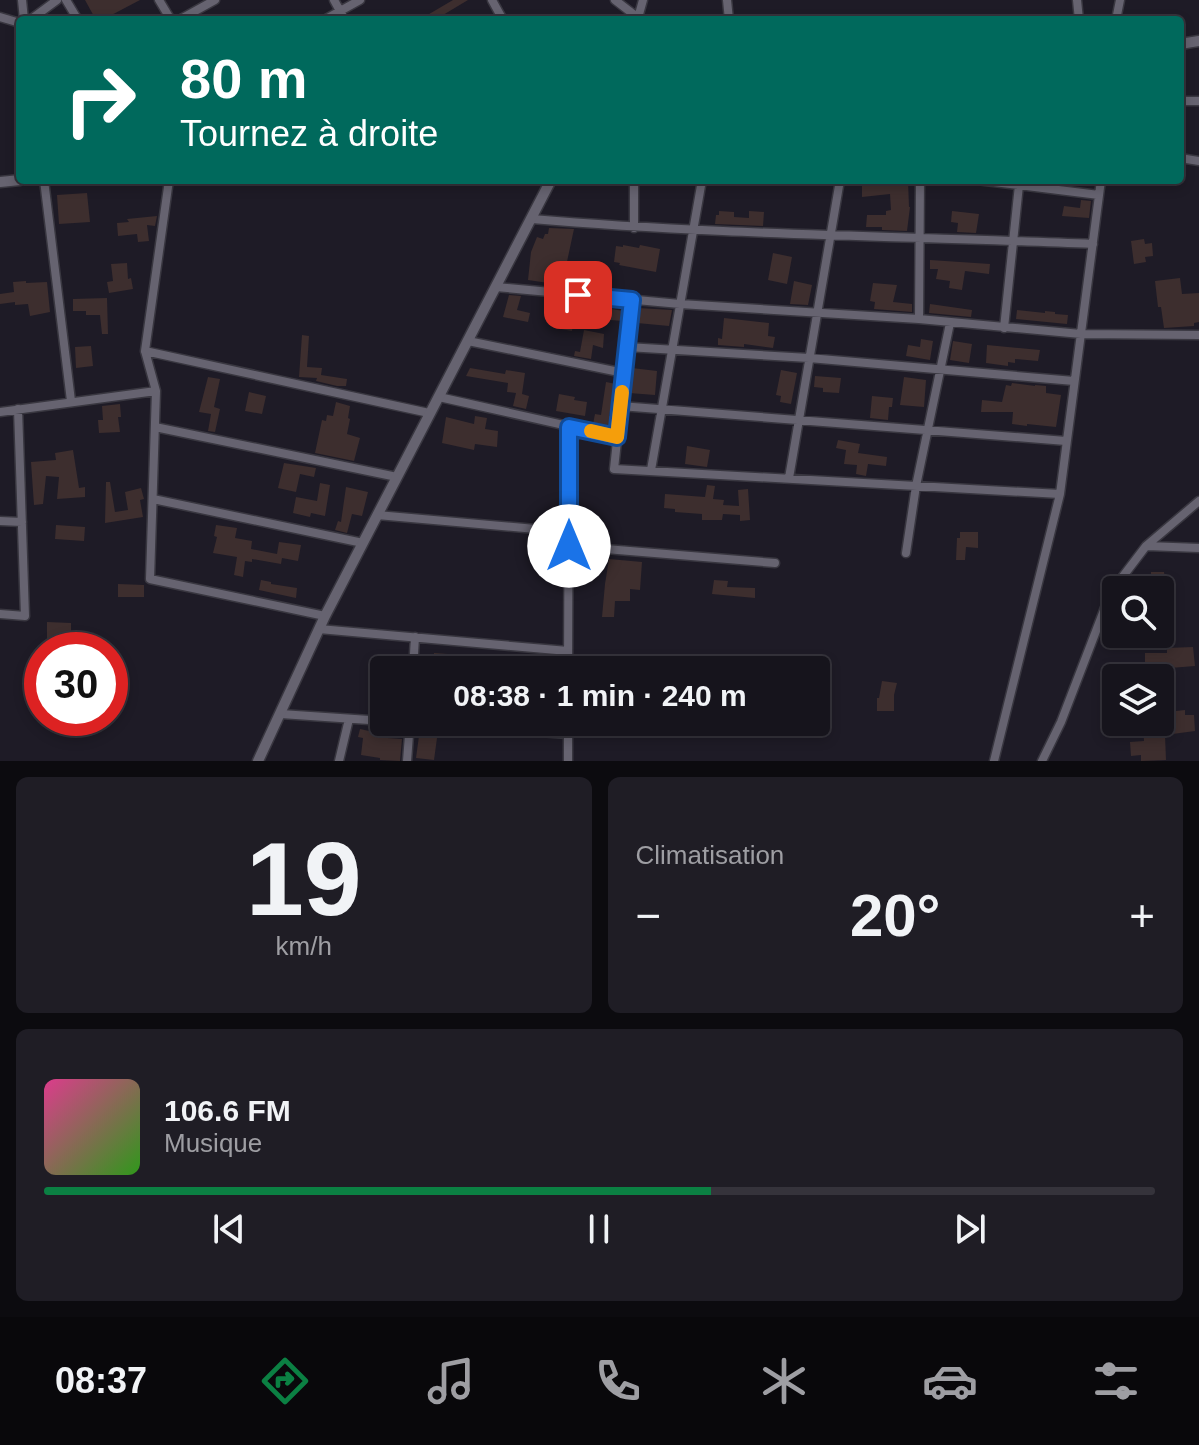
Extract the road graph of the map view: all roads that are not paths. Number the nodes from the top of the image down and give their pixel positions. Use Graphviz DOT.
graph roads {
  1 [pos="57,0"];
  2 [pos="215,0"];
  3 [pos="334,0"];
  4 [pos="360,0"];
  5 [pos="615,0"];
  6 [pos="33,16"];
  7 [pos="186,16"];
  8 [pos="342,16"];
  9 [pos="634,16"];
  10 [pos="44,184"];
  11 [pos="168,184"];
  12 [pos="549,184"];
  13 [pos="634,184"];
  14 [pos="701,184"];
  15 [pos="839,184"];
  16 [pos="920,184"];
  17 [pos="1011,184"];
  18 [pos="1100,184"];
  19 [pos="1019,185"];
  20 [pos="1099,195"];
  21 [pos="532,219"];
  22 [pos="634,228"];
  23 [pos="693,230"];
  24 [pos="830,237"];
  25 [pos="920,238"];
  26 [pos="1012,241"];
  27 [pos="1093,244"];
  28 [pos="496,287"];
  29 [pos="632,300"];
  30 [pos="680,304"];
  31 [pos="817,313"];
  32 [pos="919,319"];
  33 [pos="950,323"];
  34 [pos="1004,328"];
  35 [pos="1081,334"];
  36 [pos="1199,335"];
  37 [pos="468,341"];
  38 [pos="627,347"];
  39 [pos="672,349"];
  40 [pos="145,351"];
  41 [pos="809,358"];
  42 [pos="940,370"];
  43 [pos="624,373"];
  44 [pos="1074,381"];
  45 [pos="156,391"];
  46 [pos="439,397"];
  47 [pos="71,401"];
  48 [pos="620,406"];
  49 [pos="18,409"];
  50 [pos="662,409"];
  51 [pos="0,412"];
  52 [pos="429,413"];
  53 [pos="799,420"];
  54 [pos="155,427"];
  55 [pos="569,427"];
  56 [pos="927,430"];
  57 [pos="617,437"];
  58 [pos="1066,441"];
  59 [pos="651,470"];
  60 [pos="397,477"];
  61 [pos="789,478"];
  62 [pos="916,486"];
  63 [pos="1060,494"];
  64 [pos="153,499"];
  65 [pos="1199,501"];
  66 [pos="377,515"];
  67 [pos="0,521"];
  68 [pos="22,522"];
  69 [pos="569,532"];
  70 [pos="363,543"];
  71 [pos="569,546"];
  72 [pos="1146,546"];
  73 [pos="1199,548"];
  74 [pos="906,553"];
  75 [pos="775,563"];
  76 [pos="0,614"];
  77 [pos="325,616"];
  78 [pos="319,629"];
  79 [pos="415,637"];
  80 [pos="568,651"];
  81 [pos="414,656"];
  82 [pos="568,656"];
  83 [pos="281,714"];
  84 [pos="349,719"];
  85 [pos="370,720"];
  86 [pos="409,736"];
  87 [pos="568,736"];
  88 [pos="258,761"];
  89 [pos="339,761"];
  90 [pos="407,761"];
  91 [pos="568,761"];
  92 [pos="994,761"];
  93 [pos="1042,761"];
  1 -- 6 [label="street"];
  2 -- 7 [label="street"];
  3 -- 8 [label="street"];
  4 -- 8 [label="street"];
  5 -- 9 [label="street"];
  10 -- 47 [label="street"];
  11 -- 40 [label="street"];
  12 -- 21 [label="street"];
  13 -- 22 [label="street"];
  14 -- 23 [label="street"];
  15 -- 24 [label="street"];
  16 -- 25 [label="street"];
  17 -- 19 [label="street"];
  18 -- 20 [label="street"];
  19 -- 20 [label="street"];
  19 -- 26 [label="street"];
  20 -- 27 [label="street"];
  21 -- 22 [label="street"];
  21 -- 28 [label="street"];
  22 -- 23 [label="street"];
  23 -- 24 [label="street"];
  23 -- 30 [label="street"];
  24 -- 25 [label="street"];
  24 -- 31 [label="street"];
  25 -- 26 [label="street"];
  25 -- 32 [label="street"];
  26 -- 27 [label="street"];
  26 -- 34 [label="street"];
  27 -- 35 [label="street"];
  28 -- 29 [label="street"];
  28 -- 37 [label="street"];
  29 -- 30 [label="street"];
  29 -- 38 [label="street"];
  30 -- 31 [label="street"];
  30 -- 39 [label="street"];
  31 -- 32 [label="street"];
  31 -- 41 [label="street"];
  32 -- 33 [label="street"];
  33 -- 34 [label="street"];
  33 -- 42 [label="street"];
  34 -- 35 [label="street"];
  35 -- 36 [label="street"];
  35 -- 44 [label="street"];
  37 -- 43 [label="street"];
  37 -- 46 [label="street"];
  38 -- 39 [label="street"];
  38 -- 43 [label="street"];
  39 -- 41 [label="street"];
  39 -- 50 [label="street"];
  40 -- 45 [label="street"];
  40 -- 52 [label="street"];
  41 -- 42 [label="street"];
  41 -- 53 [label="street"];
  42 -- 44 [label="street"];
  42 -- 56 [label="street"];
  43 -- 48 [label="street"];
  44 -- 58 [label="street"];
  45 -- 47 [label="street"];
  45 -- 54 [label="street"];
  46 -- 52 [label="street"];
  46 -- 55 [label="street"];
  47 -- 49 [label="street"];
  48 -- 50 [label="street"];
  48 -- 57 [label="street"];
  49 -- 51 [label="street"];
  49 -- 68 [label="street"];
  50 -- 53 [label="street"];
  50 -- 59 [label="street"];
  52 -- 60 [label="street"];
  53 -- 56 [label="street"];
  53 -- 61 [label="street"];
  54 -- 60 [label="street"];
  54 -- 64 [label="street"];
  55 -- 57 [label="street"];
  55 -- 69 [label="street"];
  56 -- 58 [label="street"];
  56 -- 62 [label="street"];
  57 -- 59 [label="street"];
  58 -- 63 [label="street"];
  59 -- 61 [label="street"];
  60 -- 66 [label="street"];
  61 -- 62 [label="street"];
  62 -- 63 [label="street"];
  62 -- 74 [label="street"];
  63 -- 92 [label="street"];
  64 -- 70 [label="street"];
  64 -- 77 [label="street"];
  65 -- 72 [label="street"];
  66 -- 69 [label="street"];
  66 -- 70 [label="street"];
  67 -- 68 [label="street"];
  68 -- 76 [label="street"];
  69 -- 71 [label="street"];
  70 -- 77 [label="street"];
  71 -- 75 [label="street"];
  71 -- 80 [label="street"];
  72 -- 73 [label="street"];
  72 -- 93 [label="street"];
  77 -- 78 [label="street"];
  78 -- 79 [label="street"];
  78 -- 83 [label="street"];
  79 -- 80 [label="street"];
  79 -- 81 [label="street"];
  80 -- 82 [label="street"];
  83 -- 84 [label="street"];
  83 -- 88 [label="street"];
  84 -- 85 [label="street"];
  84 -- 89 [label="street"];
  86 -- 90 [label="street"];
  87 -- 91 [label="street"];
}
